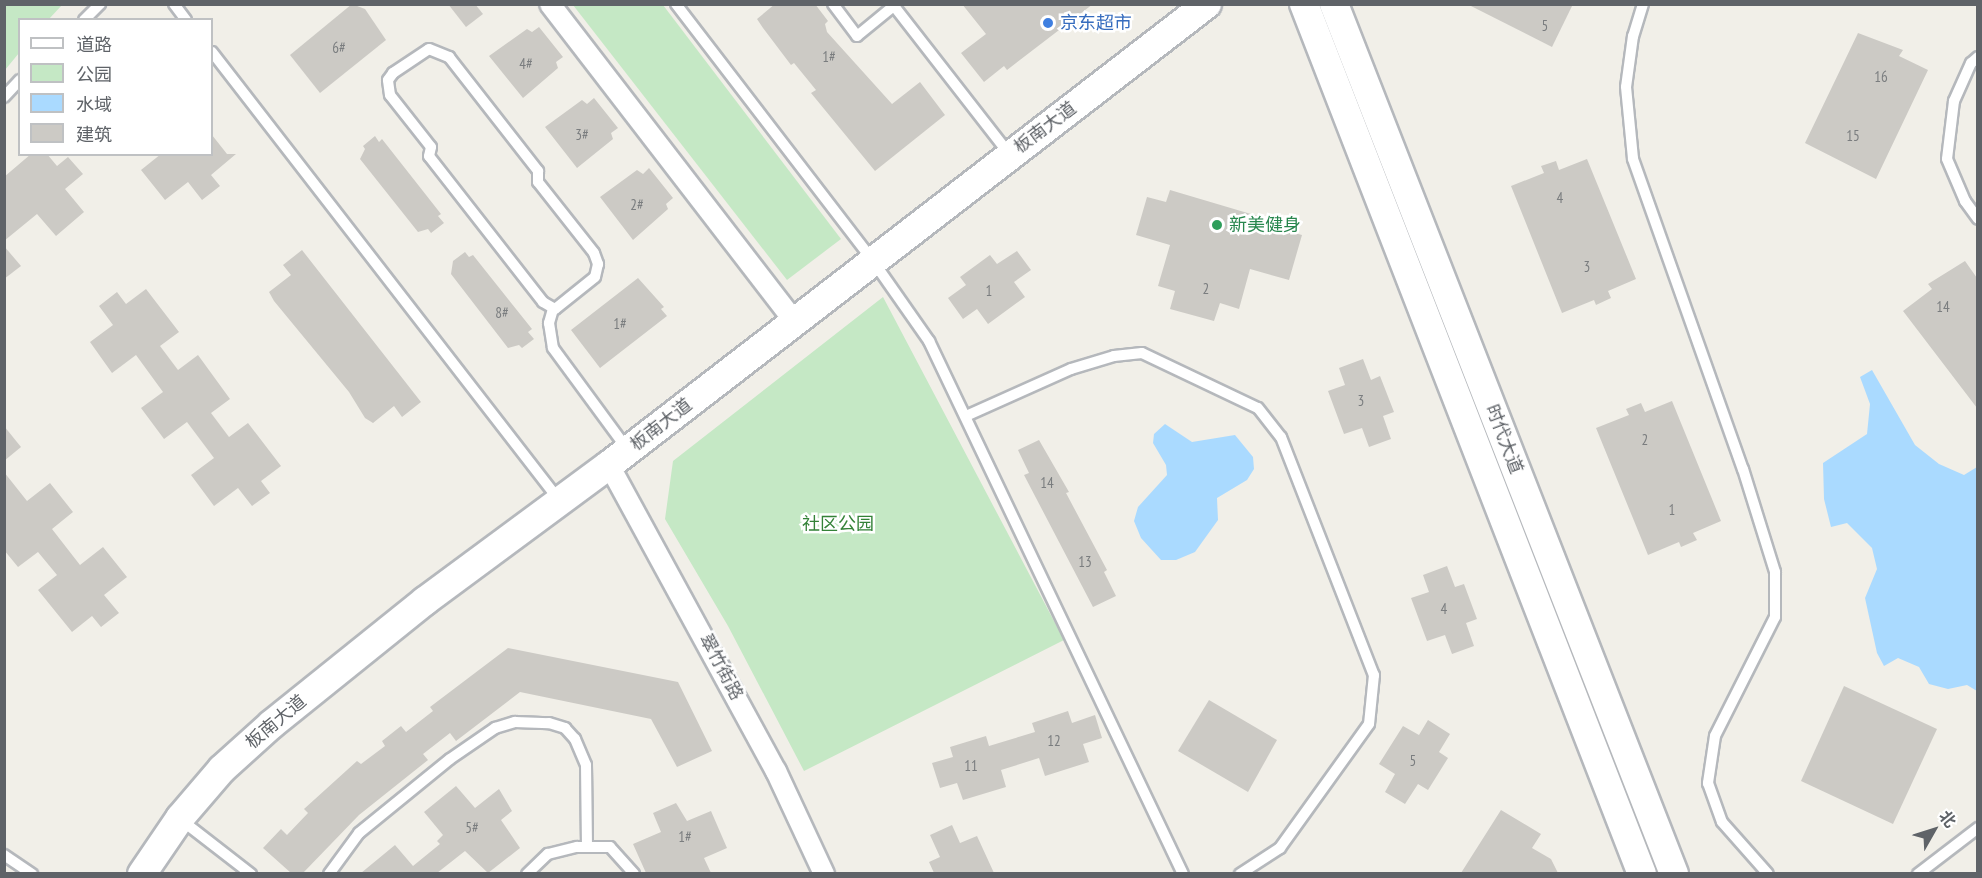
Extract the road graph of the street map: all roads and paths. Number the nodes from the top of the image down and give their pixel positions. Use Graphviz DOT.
graph roads {
  1 [pos="100,4"];
  2 [pos="174,4"];
  3 [pos="550,4"];
  4 [pos="676,4"];
  5 [pos="833,4"];
  6 [pos="1207,4"];
  7 [pos="1304,4"];
  8 [pos="1334,4"];
  9 [pos="1643,4"];
  10 [pos="895,5"];
  11 [pos="86,18"];
  12 [pos="184,18"];
  13 [pos="213,53"];
  14 [pos="1977,57"];
  15 [pos="18,82"];
  16 [pos="4,97"];
  17 [pos="1010,155"];
  18 [pos="1977,219"];
  19 [pos="873,261"];
  20 [pos="553,309"];
  21 [pos="794,321"];
  22 [pos="966,416"];
  23 [pos="619,458"];
  24 [pos="560,501"];
  25 [pos="180,819"];
  26 [pos="1977,828"];
  27 [pos="587,847"];
  28 [pos="4,855"];
  29 [pos="32,873"];
  30 [pos="142,873"];
  31 [pos="251,873"];
  32 [pos="329,873"];
  33 [pos="527,873"];
  34 [pos="634,873"];
  35 [pos="824,873"];
  36 [pos="1183,873"];
  37 [pos="1240,873"];
  38 [pos="1642,873"];
  39 [pos="1674,873"];
  40 [pos="1768,873"];
  41 [pos="1918,873"];
  1 -- 11 [label="lane"];
  2 -- 12 [label="lane"];
  3 -- 21 [label="street"];
  4 -- 19 [label="lane"];
  5 -- 10 [label="lane"];
  6 -- 17 [label="main road, 板南大道"];
  7 -- 38 [label="main road, 时代大道"];
  8 -- 39 [label="main road, 时代大道"];
  9 -- 40 [label="lane"];
  10 -- 17 [label="lane"];
  13 -- 24 [label="lane"];
  14 -- 18 [label="lane"];
  15 -- 16 [label="lane"];
  17 -- 19 [label="main road, 板南大道"];
  19 -- 21 [label="main road, 板南大道"];
  19 -- 22 [label="lane"];
  20 -- 20 [label="lane"];
  20 -- 23 [label="lane"];
  21 -- 23 [label="main road, 板南大道"];
  22 -- 36 [label="lane"];
  22 -- 37 [label="lane"];
  23 -- 24 [label="main road, 板南大道"];
  23 -- 35 [label="street, 翠竹街路"];
  24 -- 25 [label="main road, 板南大道"];
  25 -- 30 [label="main road, 板南大道"];
  25 -- 31 [label="lane"];
  26 -- 41 [label="lane"];
  27 -- 32 [label="lane"];
  27 -- 33 [label="lane"];
  27 -- 34 [label="lane"];
  28 -- 29 [label="lane"];
}
